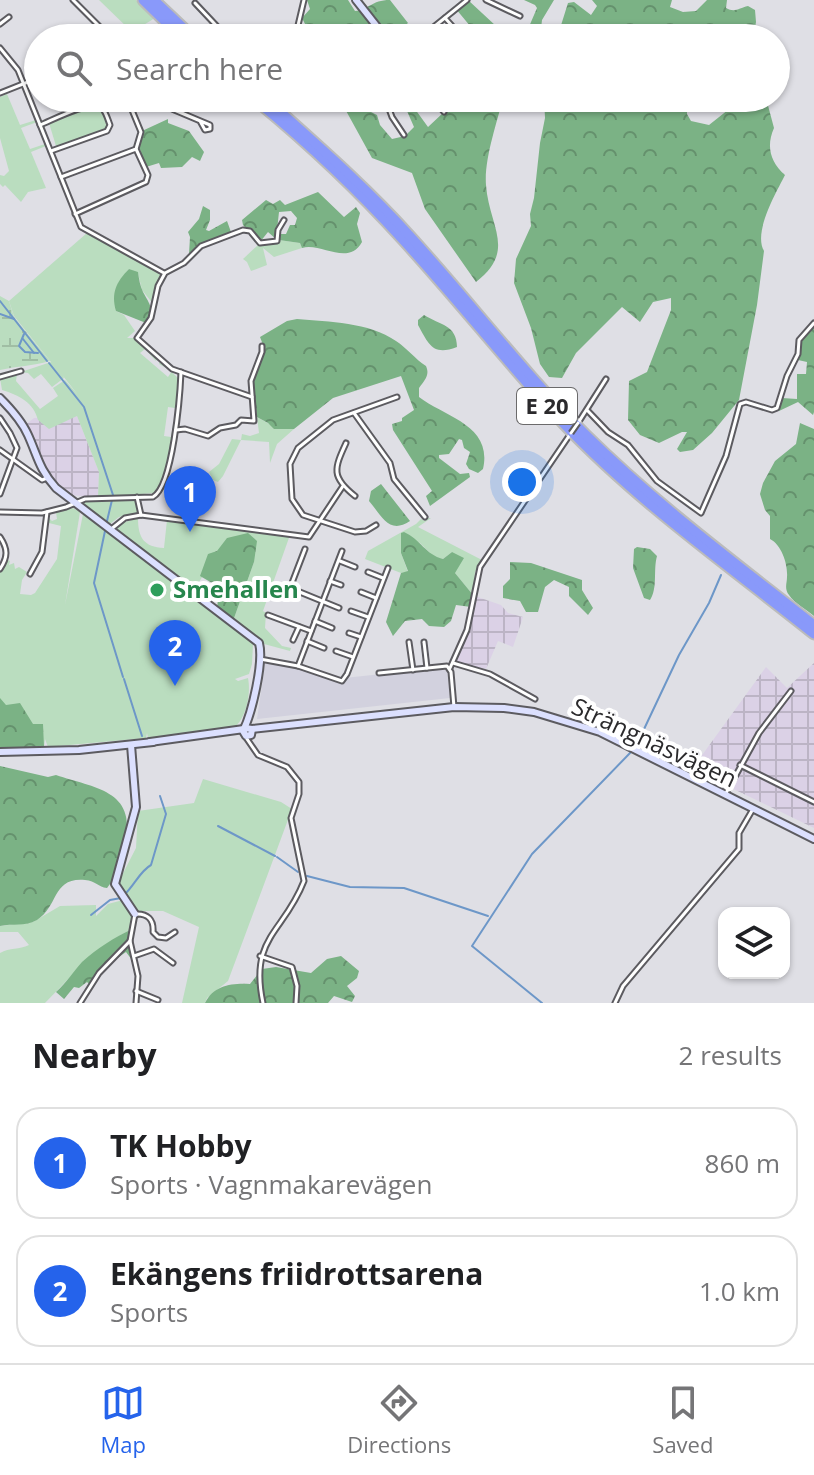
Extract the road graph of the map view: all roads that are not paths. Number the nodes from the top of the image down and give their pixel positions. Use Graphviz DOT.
graph roads {
  1 [pos="73,0"];
  2 [pos="143,0"];
  3 [pos="154,0"];
  4 [pos="304,0"];
  5 [pos="356,0"];
  6 [pos="467,0"];
  7 [pos="489,1"];
  8 [pos="195,3"];
  9 [pos="520,16"];
  10 [pos="9,17"];
  11 [pos="445,18"];
  12 [pos="0,24"];
  13 [pos="97,24"];
  14 [pos="168,24"];
  15 [pos="179,24"];
  16 [pos="215,24"];
  17 [pos="298,24"];
  18 [pos="375,24"];
  19 [pos="438,24"];
  20 [pos="450,24"];
  21 [pos="0,48"];
  22 [pos="24,84"];
  23 [pos="0,93"];
  24 [pos="35,112"];
  25 [pos="72,112"];
  26 [pos="103,112"];
  27 [pos="133,112"];
  28 [pos="179,112"];
  29 [pos="269,112"];
  30 [pos="281,112"];
  31 [pos="390,112"];
  32 [pos="200,121"];
  33 [pos="40,125"];
  34 [pos="404,135"];
  35 [pos="136,149"];
  36 [pos="51,151"];
  37 [pos="61,177"];
  38 [pos="75,214"];
  39 [pos="284,220"];
  40 [pos="165,273"];
  41 [pos="814,323"];
  42 [pos="262,346"];
  43 [pos="21,371"];
  44 [pos="181,372"];
  45 [pos="0,377"];
  46 [pos="606,379"];
  47 [pos="252,397"];
  48 [pos="397,397"];
  49 [pos="0,398"];
  50 [pos="587,410"];
  51 [pos="354,413"];
  52 [pos="0,418"];
  53 [pos="2,425"];
  54 [pos="176,430"];
  55 [pos="346,443"];
  56 [pos="0,450"];
  57 [pos="12,458"];
  58 [pos="47,478"];
  59 [pos="343,486"];
  60 [pos="0,494"];
  61 [pos="355,496"];
  62 [pos="137,497"];
  63 [pos="76,504"];
  64 [pos="0,512"];
  65 [pos="47,512"];
  66 [pos="141,515"];
  67 [pos="425,517"];
  68 [pos="319,522"];
  69 [pos="376,525"];
  70 [pos="110,530"];
  71 [pos="0,537"];
  72 [pos="305,549"];
  73 [pos="342,551"];
  74 [pos="338,560"];
  75 [pos="355,567"];
  76 [pos="388,568"];
  77 [pos="0,569"];
  78 [pos="368,572"];
  79 [pos="30,574"];
  80 [pos="383,578"];
  81 [pos="330,581"];
  82 [pos="341,585"];
  83 [pos="361,592"];
  84 [pos="376,598"];
  85 [pos="322,601"];
  86 [pos="339,608"];
  87 [pos="351,611"];
  88 [pos="268,615"];
  89 [pos="368,617"];
  90 [pos="315,621"];
  91 [pos="814,625"];
  92 [pos="299,627"];
  93 [pos="332,628"];
  94 [pos="311,631"];
  95 [pos="349,633"];
  96 [pos="814,634"];
  97 [pos="361,637"];
  98 [pos="293,640"];
  99 [pos="307,641"];
  100 [pos="409,642"];
  101 [pos="424,642"];
  102 [pos="324,648"];
  103 [pos="336,651"];
  104 [pos="353,657"];
  105 [pos="260,659"];
  106 [pos="453,663"];
  107 [pos="298,666"];
  108 [pos="427,668"];
  109 [pos="450,668"];
  110 [pos="413,670"];
  111 [pos="379,673"];
  112 [pos="791,691"];
  113 [pos="454,707"];
  114 [pos="526,711"];
  115 [pos="248,732"];
  116 [pos="131,745"];
  117 [pos="0,752"];
  118 [pos="740,765"];
  119 [pos="725,795"];
  120 [pos="814,802"];
  121 [pos="753,809"];
  122 [pos="814,839"];
  123 [pos="135,914"];
  124 [pos="175,932"];
  125 [pos="130,941"];
  126 [pos="134,956"];
  127 [pos="260,956"];
  128 [pos="173,963"];
  129 [pos="136,991"];
  130 [pos="158,1000"];
  131 [pos="80,1003"];
  132 [pos="136,1003"];
  133 [pos="263,1003"];
  134 [pos="296,1003"];
  135 [pos="615,1003"];
  1 -- 13 [label="street"];
  2 -- 14 [label="highway"];
  3 -- 15 [label="highway"];
  4 -- 17 [label="street"];
  5 -- 18 [label="main road"];
  6 -- 11 [label="street"];
  7 -- 9 [label="street"];
  8 -- 16 [label="street"];
  10 -- 12 [label="street"];
  11 -- 19 [label="street"];
  11 -- 20 [label="street"];
  21 -- 22 [label="street"];
  22 -- 23 [label="street"];
  24 -- 33 [label="street"];
  25 -- 33 [label="street"];
  26 -- 36 [label="street"];
  27 -- 35 [label="street"];
  28 -- 32 [label="street"];
  29 -- 96 [label="highway, E 20"];
  30 -- 91 [label="highway, E 20"];
  31 -- 34 [label="street"];
  33 -- 36 [label="street"];
  35 -- 37 [label="street"];
  35 -- 38 [label="street"];
  36 -- 37 [label="street"];
  37 -- 38 [label="street"];
  38 -- 40 [label="street"];
  39 -- 40 [label="street"];
  40 -- 44 [label="street"];
  41 -- 50 [label="street"];
  42 -- 47 [label="street"];
  43 -- 45 [label="street"];
  44 -- 47 [label="street"];
  44 -- 54 [label="street"];
  46 -- 50 [label="street"];
  47 -- 54 [label="street"];
  48 -- 51 [label="street"];
  49 -- 58 [label="main road"];
  50 -- 106 [label="street, bridge"];
  51 -- 67 [label="street"];
  51 -- 68 [label="street"];
  52 -- 53 [label="street"];
  53 -- 57 [label="street"];
  54 -- 62 [label="street"];
  55 -- 59 [label="street"];
  56 -- 57 [label="street"];
  57 -- 58 [label="street"];
  57 -- 60 [label="street"];
  58 -- 63 [label="main road"];
  59 -- 61 [label="street"];
  59 -- 68 [label="street"];
  62 -- 63 [label="street"];
  62 -- 66 [label="street"];
  63 -- 65 [label="street"];
  63 -- 70 [label="main road"];
  64 -- 65 [label="street"];
  65 -- 79 [label="street"];
  66 -- 68 [label="street"];
  66 -- 70 [label="street"];
  68 -- 69 [label="street"];
  70 -- 105 [label="main road"];
  71 -- 77 [label="street"];
  72 -- 85 [label="street"];
  73 -- 74 [label="street"];
  74 -- 75 [label="street"];
  74 -- 81 [label="street"];
  76 -- 80 [label="street"];
  78 -- 80 [label="street"];
  80 -- 84 [label="street"];
  81 -- 82 [label="street"];
  81 -- 85 [label="street"];
  83 -- 84 [label="street"];
  84 -- 89 [label="street"];
  85 -- 86 [label="street"];
  85 -- 90 [label="street"];
  87 -- 89 [label="street"];
  88 -- 92 [label="street"];
  89 -- 97 [label="street"];
  90 -- 93 [label="street"];
  90 -- 94 [label="street"];
  92 -- 94 [label="street"];
  92 -- 98 [label="street"];
  94 -- 99 [label="street"];
  95 -- 97 [label="street"];
  97 -- 104 [label="street"];
  99 -- 102 [label="street"];
  99 -- 107 [label="street"];
  100 -- 110 [label="street"];
  101 -- 108 [label="street"];
  103 -- 104 [label="street"];
  104 -- 107 [label="street"];
  105 -- 107 [label="street"];
  105 -- 115 [label="main road"];
  106 -- 109 [label="street"];
  106 -- 114 [label="street"];
  108 -- 109 [label="street"];
  108 -- 110 [label="street"];
  109 -- 113 [label="street"];
  110 -- 111 [label="street"];
  112 -- 118 [label="street"];
  113 -- 114 [label="main road, Strängnäsvägen"];
  113 -- 115 [label="main road, Strängnäsvägen"];
  114 -- 119 [label="main road, Strängnäsvägen"];
  115 -- 116 [label="main road, Strängnäsvägen"];
  115 -- 127 [label="street"];
  116 -- 117 [label="main road, Strängnäsvägen"];
  116 -- 123 [label="main road"];
  118 -- 119 [label="street"];
  118 -- 120 [label="street"];
  119 -- 121 [label="main road, Strängnäsvägen"];
  121 -- 122 [label="main road, Strängnäsvägen"];
  121 -- 135 [label="street"];
  123 -- 124 [label="street"];
  123 -- 125 [label="street"];
  125 -- 126 [label="street"];
  125 -- 131 [label="street"];
  126 -- 128 [label="street"];
  126 -- 129 [label="street"];
  127 -- 133 [label="street"];
  127 -- 134 [label="street"];
  129 -- 130 [label="street"];
  129 -- 132 [label="street"];
}
